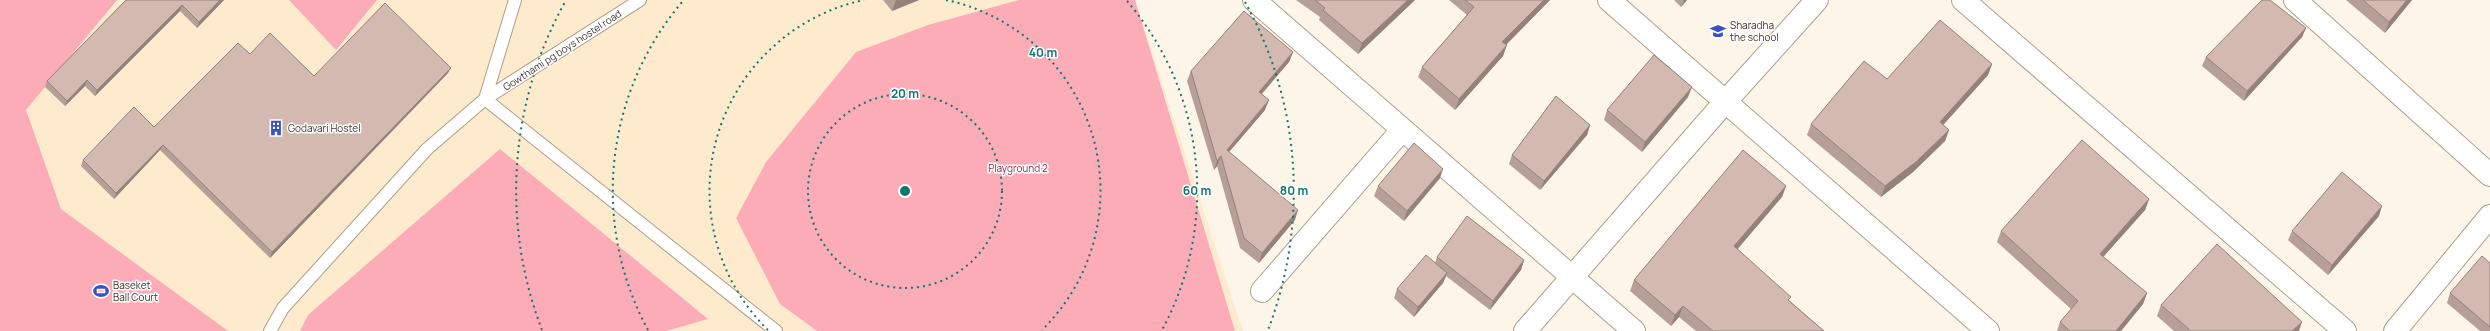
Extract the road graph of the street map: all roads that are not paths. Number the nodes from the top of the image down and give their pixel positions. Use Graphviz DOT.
graph roads {
  1 [pos="515,0"];
  2 [pos="640,0"];
  3 [pos="1254,0"];
  4 [pos="1609,0"];
  5 [pos="1817,0"];
  6 [pos="1963,0"];
  7 [pos="2295,0"];
  8 [pos="485,100"];
  9 [pos="1724,102"];
  10 [pos="1402,130"];
  11 [pos="2490,175"];
  12 [pos="2490,216"];
  13 [pos="1572,278"];
  14 [pos="1262,291"];
  15 [pos="270,331"];
  16 [pos="776,331"];
  17 [pos="1525,331"];
  18 [pos="1634,331"];
  19 [pos="1988,331"];
  20 [pos="2345,331"];
  21 [pos="2395,331"];
  1 -- 8 [label="lane"];
  2 -- 8 [label="lane, Gowthami pg boys hostel road"];
  3 -- 10 [label="street"];
  4 -- 9 [label="street"];
  5 -- 9 [label="street"];
  6 -- 20 [label="street"];
  7 -- 11 [label="street"];
  8 -- 15 [label="lane, Gowthami pg boys hostel road"];
  8 -- 16 [label="lane"];
  9 -- 13 [label="street"];
  9 -- 19 [label="street"];
  10 -- 13 [label="street"];
  10 -- 14 [label="street"];
  12 -- 21 [label="street"];
  13 -- 17 [label="street"];
  13 -- 18 [label="street"];
}
